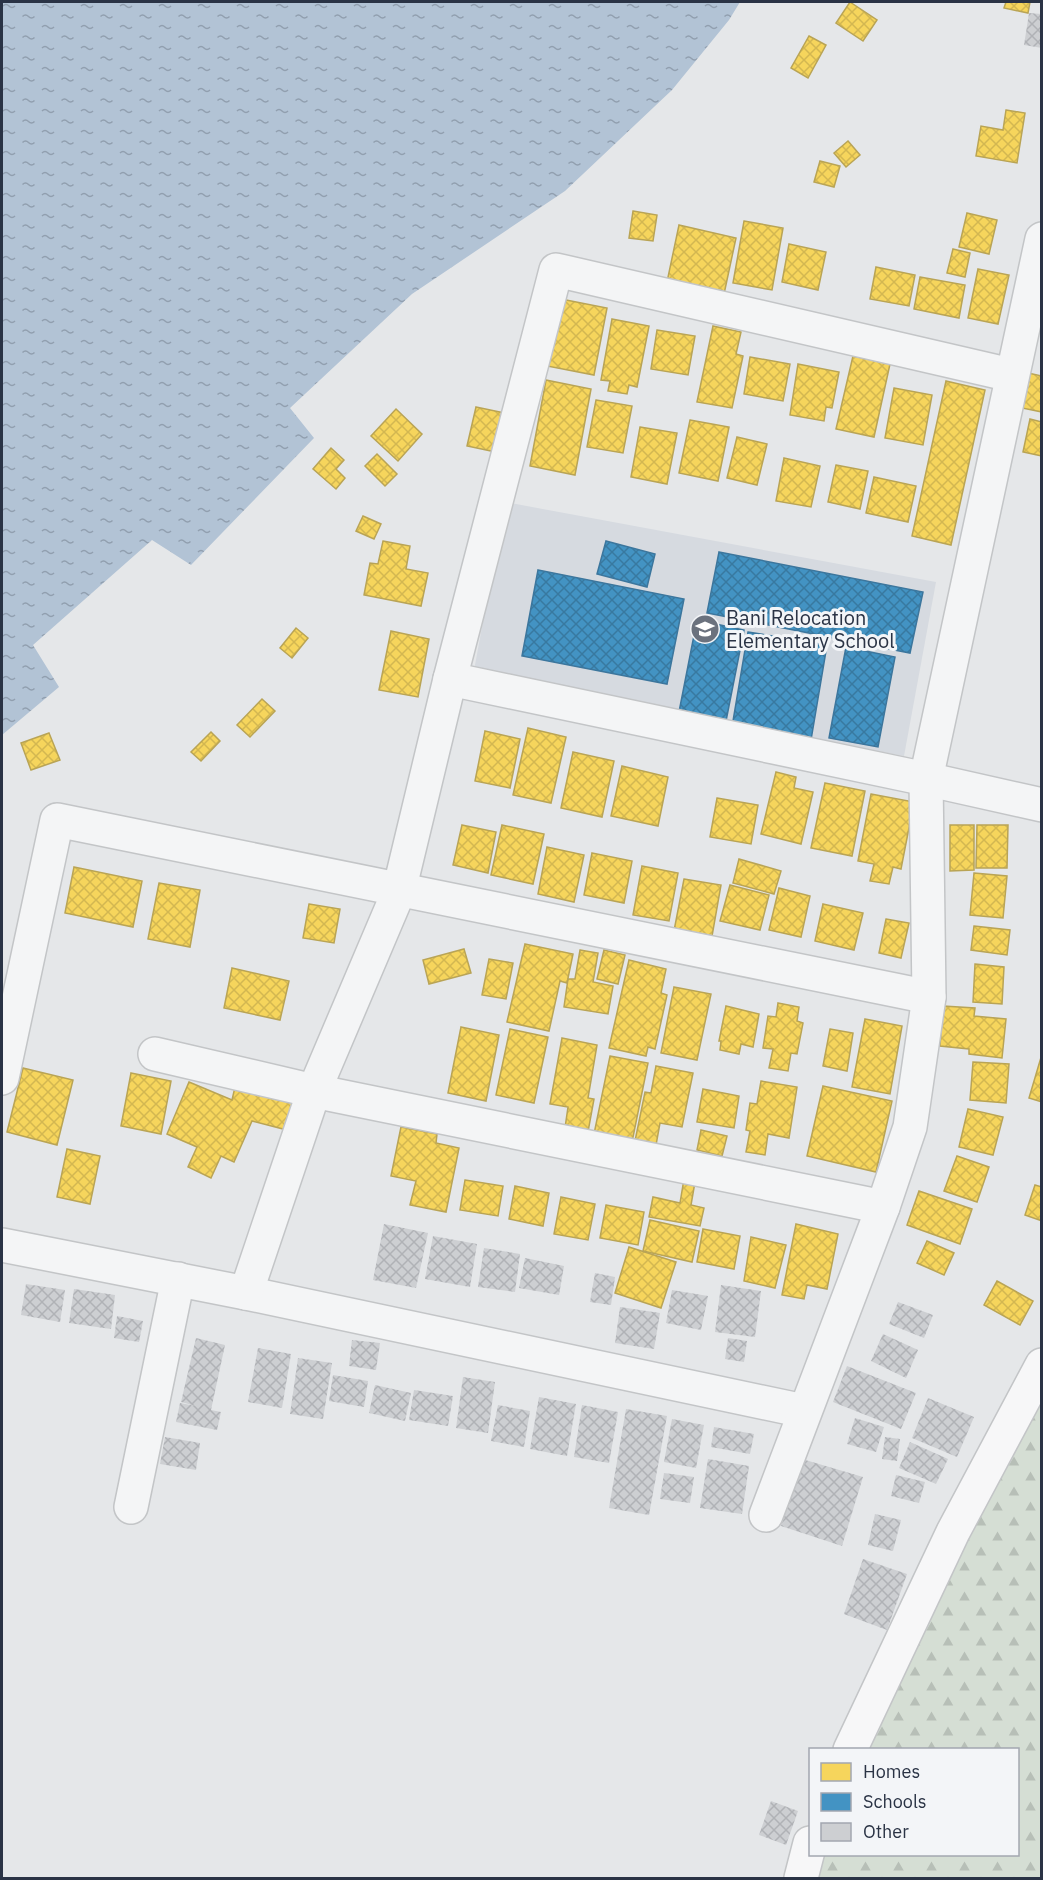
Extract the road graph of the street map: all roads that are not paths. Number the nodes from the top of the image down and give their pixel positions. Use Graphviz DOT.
graph roads {
  1 [pos="1041,239"];
  2 [pos="1011,375"];
  3 [pos="450,679"];
  4 [pos="926,778"];
  5 [pos="1041,805"];
  6 [pos="399,891"];
  7 [pos="929,997"];
  8 [pos="155,1054"];
  9 [pos="2,1078"];
  10 [pos="314,1091"];
  11 [pos="883,1207"];
  12 [pos="2,1245"];
  13 [pos="178,1279"];
  14 [pos="246,1293"];
  15 [pos="1041,1365"];
  16 [pos="804,1411"];
  17 [pos="131,1507"];
  18 [pos="766,1515"];
  19 [pos="850,1748"];
  20 [pos="809,1847"];
  21 [pos="801,1878"];
  1 -- 2 [label="street"];
  2 -- 3 [label="street"];
  2 -- 4 [label="street"];
  3 -- 4 [label="street"];
  3 -- 6 [label="street"];
  4 -- 5 [label="street"];
  4 -- 7 [label="street"];
  6 -- 7 [label="street"];
  6 -- 9 [label="street"];
  6 -- 10 [label="street"];
  7 -- 11 [label="street"];
  8 -- 10 [label="street"];
  10 -- 11 [label="street"];
  10 -- 14 [label="street"];
  11 -- 16 [label="street"];
  12 -- 13 [label="street"];
  13 -- 14 [label="street"];
  13 -- 17 [label="street"];
  14 -- 16 [label="street"];
  15 -- 19 [label="street"];
  16 -- 18 [label="street"];
  20 -- 21 [label="street"];
}
